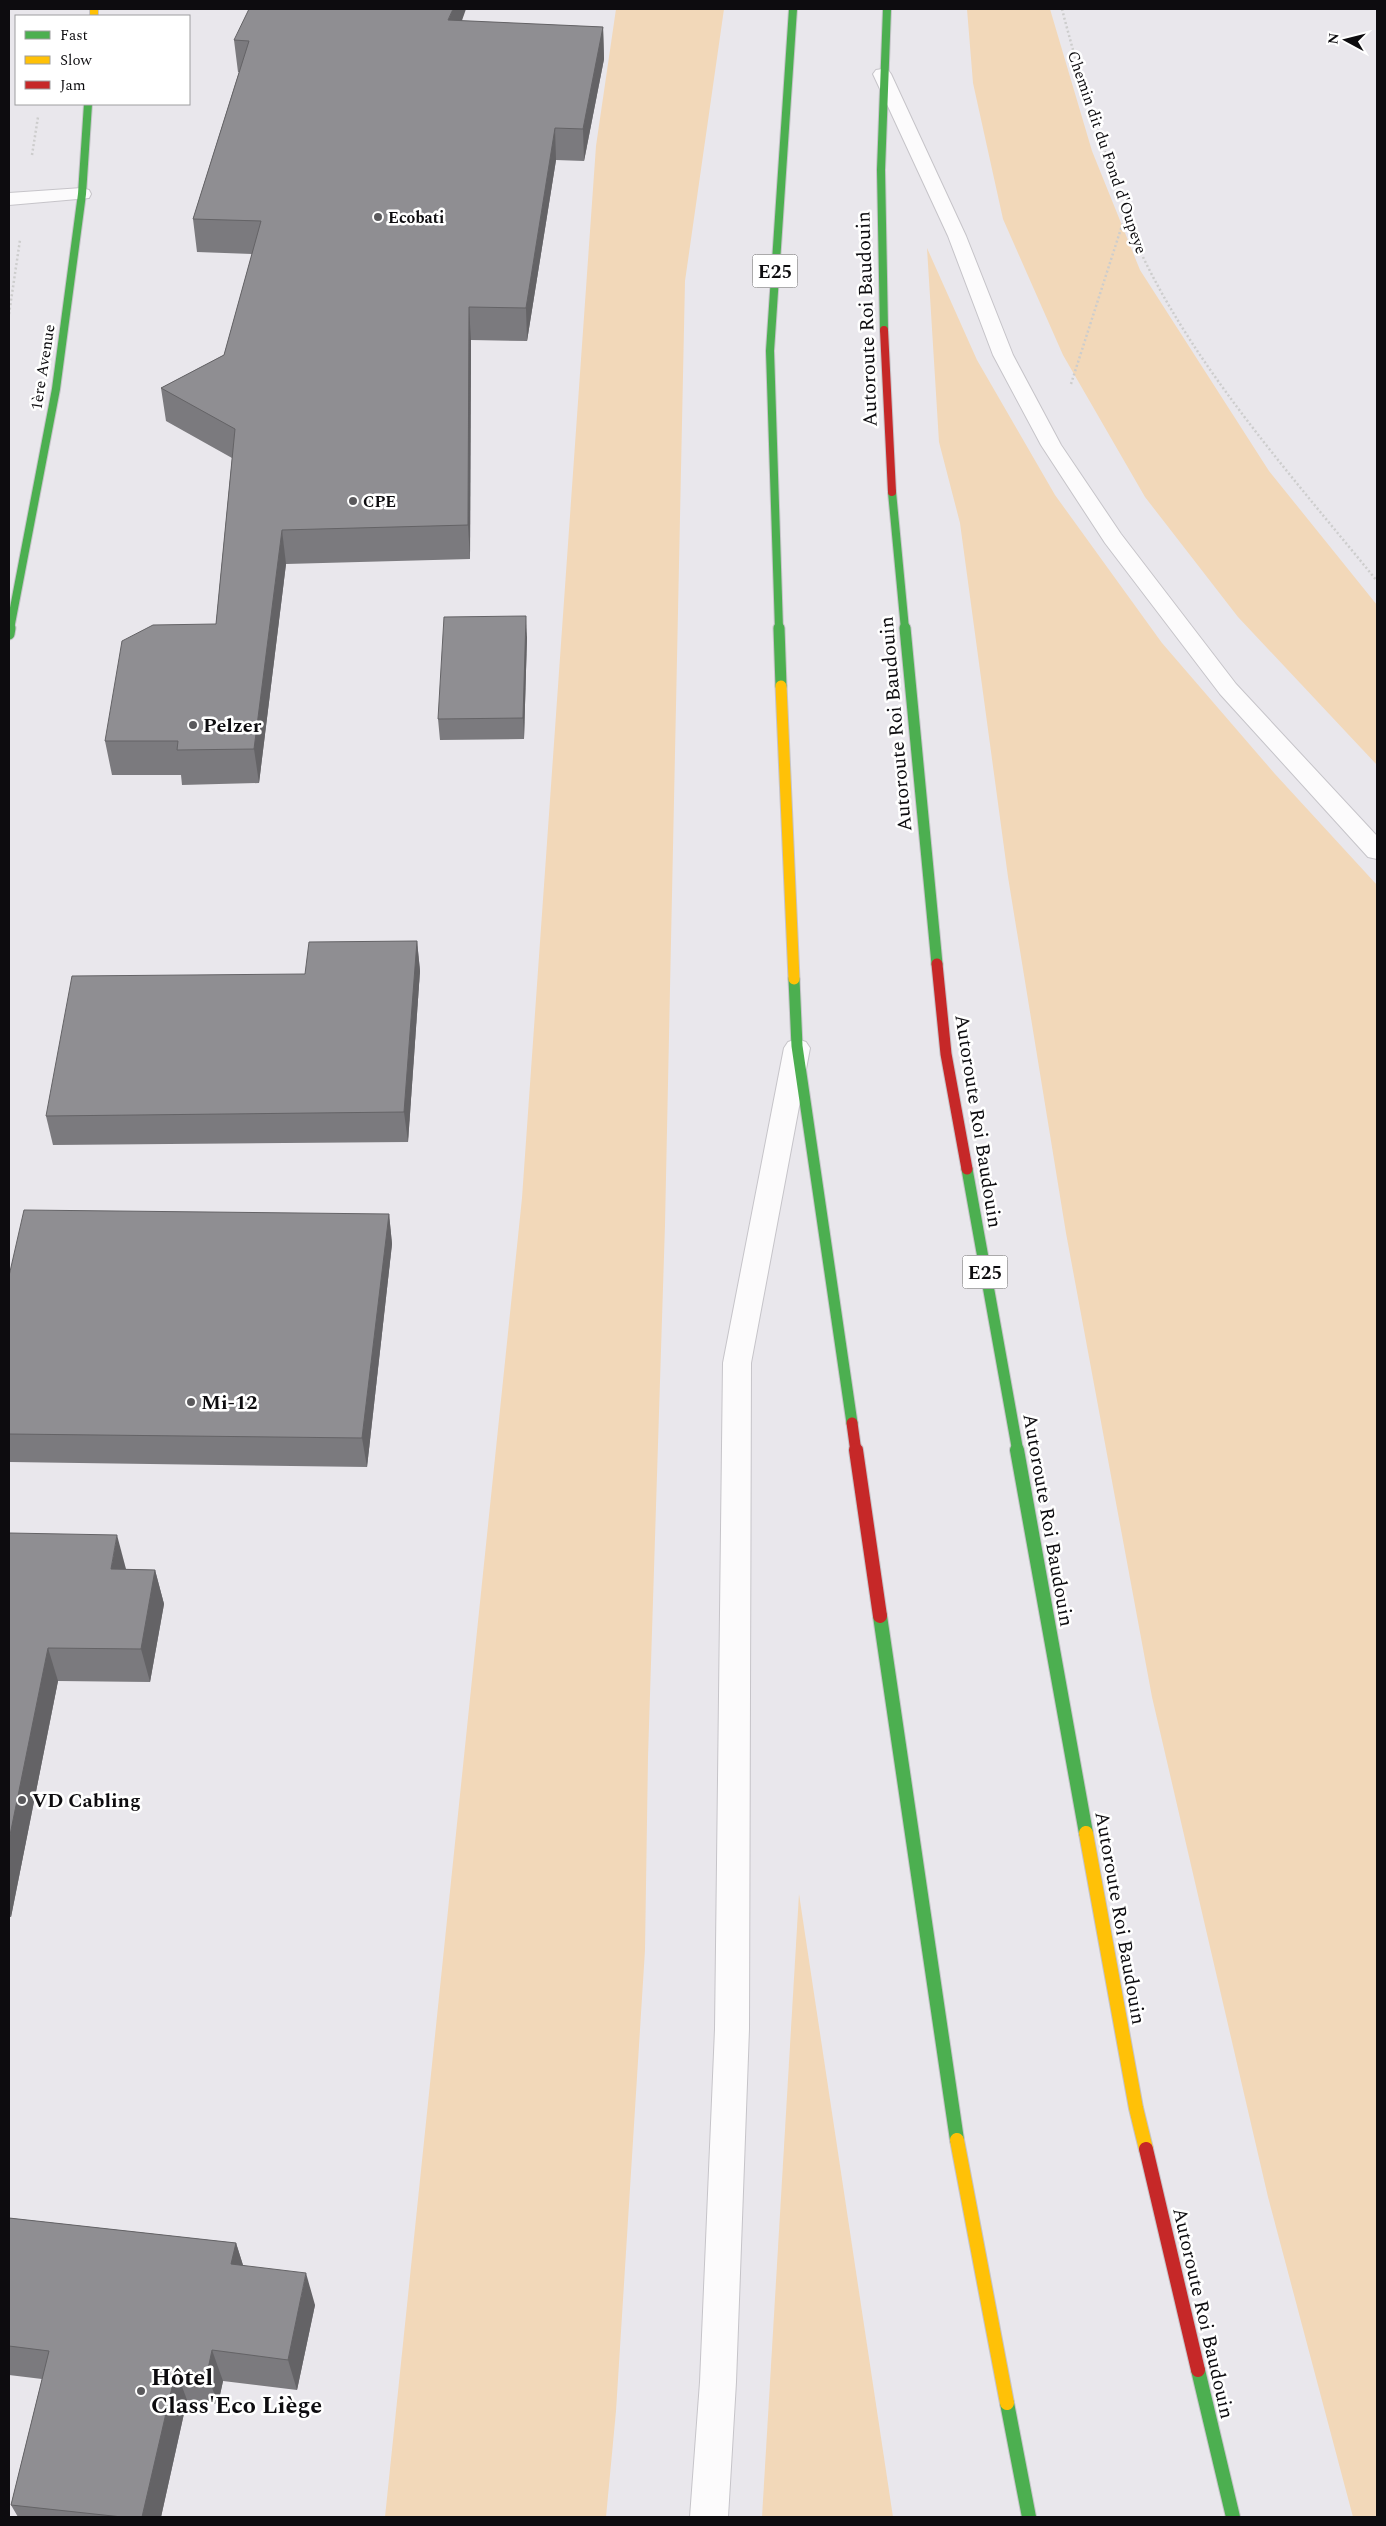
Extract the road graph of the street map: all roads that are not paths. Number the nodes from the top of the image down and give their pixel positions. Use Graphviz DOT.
graph roads {
  1 [pos="793,9"];
  2 [pos="888,9"];
  3 [pos="882,74"];
  4 [pos="88,105"];
  5 [pos="82,194"];
  6 [pos="9,199"];
  7 [pos="9,634"];
  8 [pos="1377,851"];
  9 [pos="797,1046"];
  10 [pos="710,2517"];
  11 [pos="1029,2517"];
  12 [pos="1233,2517"];
  1 -- 9 [label="main road, E25"];
  2 -- 3 [label="main road, Autoroute Roi Baudouin / E25"];
  3 -- 8 [label="lane"];
  3 -- 12 [label="main road, Autoroute Roi Baudouin / E25"];
  4 -- 5 [label="main road, 1ère Avenue"];
  5 -- 6 [label="lane"];
  5 -- 7 [label="main road, 1ère Avenue"];
  9 -- 10 [label="lane"];
  9 -- 11 [label="main road, E25"];
}
